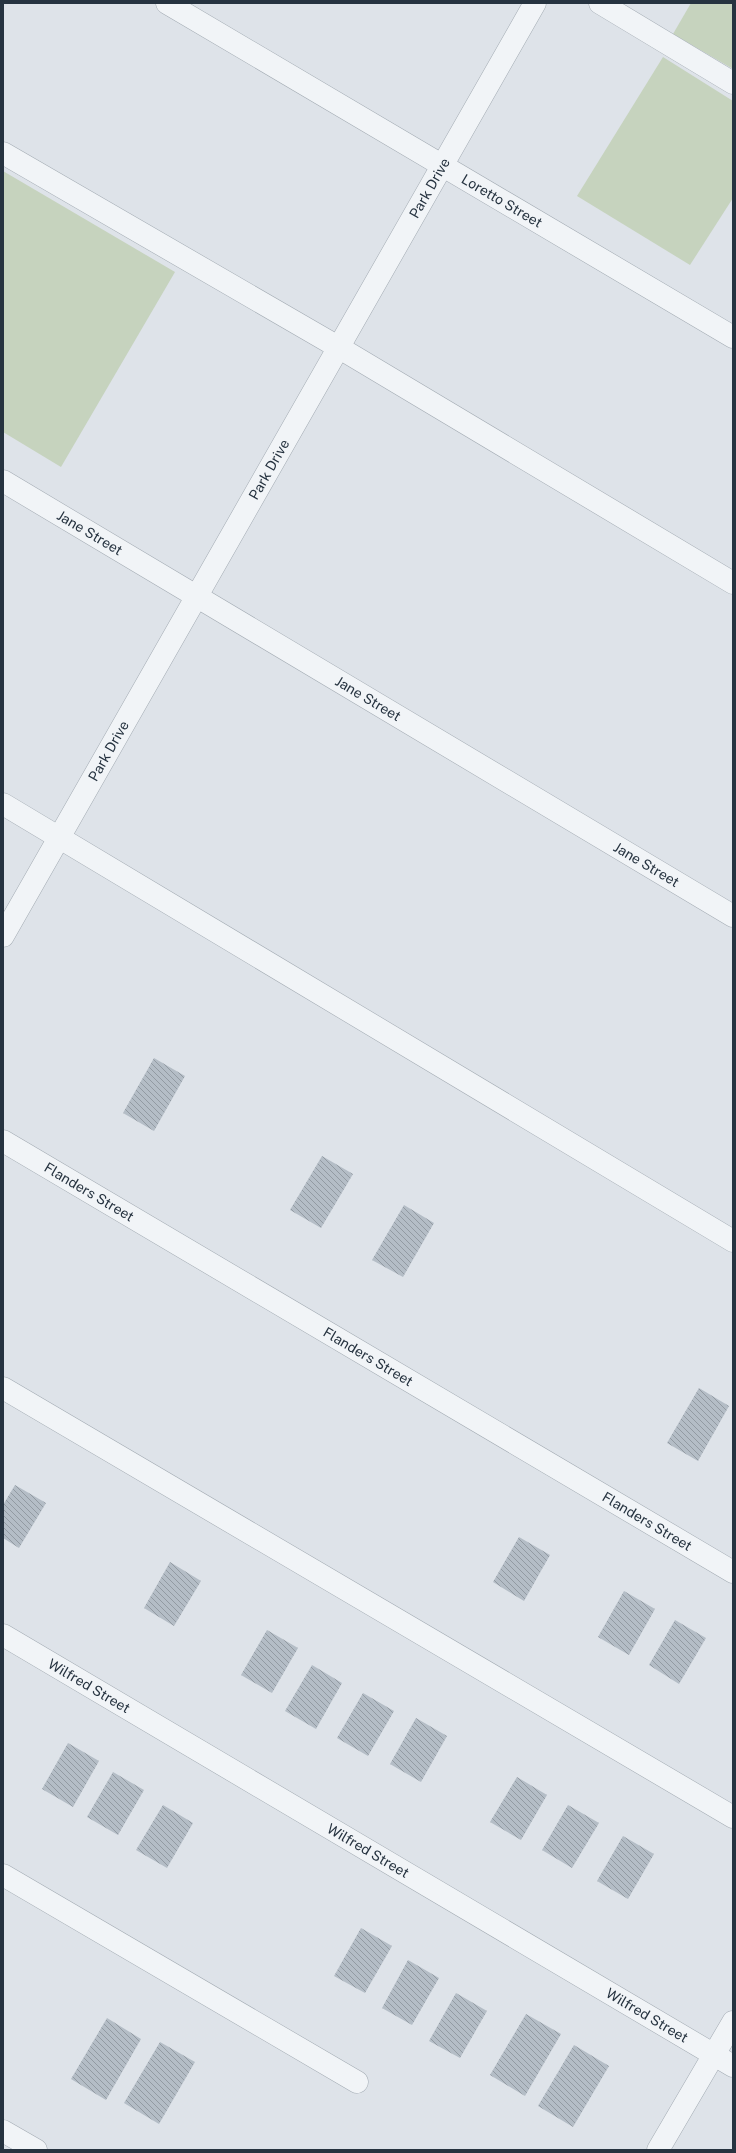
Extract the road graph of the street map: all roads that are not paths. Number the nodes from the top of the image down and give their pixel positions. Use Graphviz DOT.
graph roads {
  1 [pos="167,3"];
  2 [pos="535,3"];
  3 [pos="600,3"];
  4 [pos="733,83"];
  5 [pos="3,153"];
  6 [pos="441,165"];
  7 [pos="733,337"];
  8 [pos="338,347"];
  9 [pos="3,481"];
  10 [pos="733,583"];
  11 [pos="198,596"];
  12 [pos="3,804"];
  13 [pos="59,838"];
  14 [pos="733,916"];
  15 [pos="3,936"];
  16 [pos="3,1141"];
  17 [pos="733,1241"];
  18 [pos="3,1388"];
  19 [pos="733,1572"];
  20 [pos="3,1635"];
  21 [pos="733,1817"];
  22 [pos="3,1875"];
  23 [pos="733,2022"];
  24 [pos="714,2055"];
  25 [pos="733,2066"];
  26 [pos="357,2082"];
  27 [pos="3,2131"];
  28 [pos="36,2150"];
  29 [pos="658,2150"];
  1 -- 6 [label="street, Loretto Street"];
  2 -- 6 [label="street, Park Drive"];
  3 -- 4 [label="street"];
  5 -- 8 [label="street"];
  6 -- 7 [label="street, Loretto Street"];
  6 -- 8 [label="street, Park Drive"];
  8 -- 10 [label="street"];
  8 -- 11 [label="street, Park Drive"];
  9 -- 11 [label="street, Jane Street"];
  11 -- 13 [label="street, Park Drive"];
  11 -- 14 [label="street, Jane Street"];
  12 -- 13 [label="street"];
  13 -- 15 [label="street, Park Drive"];
  13 -- 17 [label="street"];
  16 -- 19 [label="street, Flanders Street"];
  18 -- 21 [label="street"];
  20 -- 24 [label="street, Wilfred Street"];
  22 -- 26 [label="street"];
  23 -- 24 [label="street"];
  24 -- 25 [label="street, Wilfred Street"];
  24 -- 29 [label="street"];
  27 -- 28 [label="street"];
}
